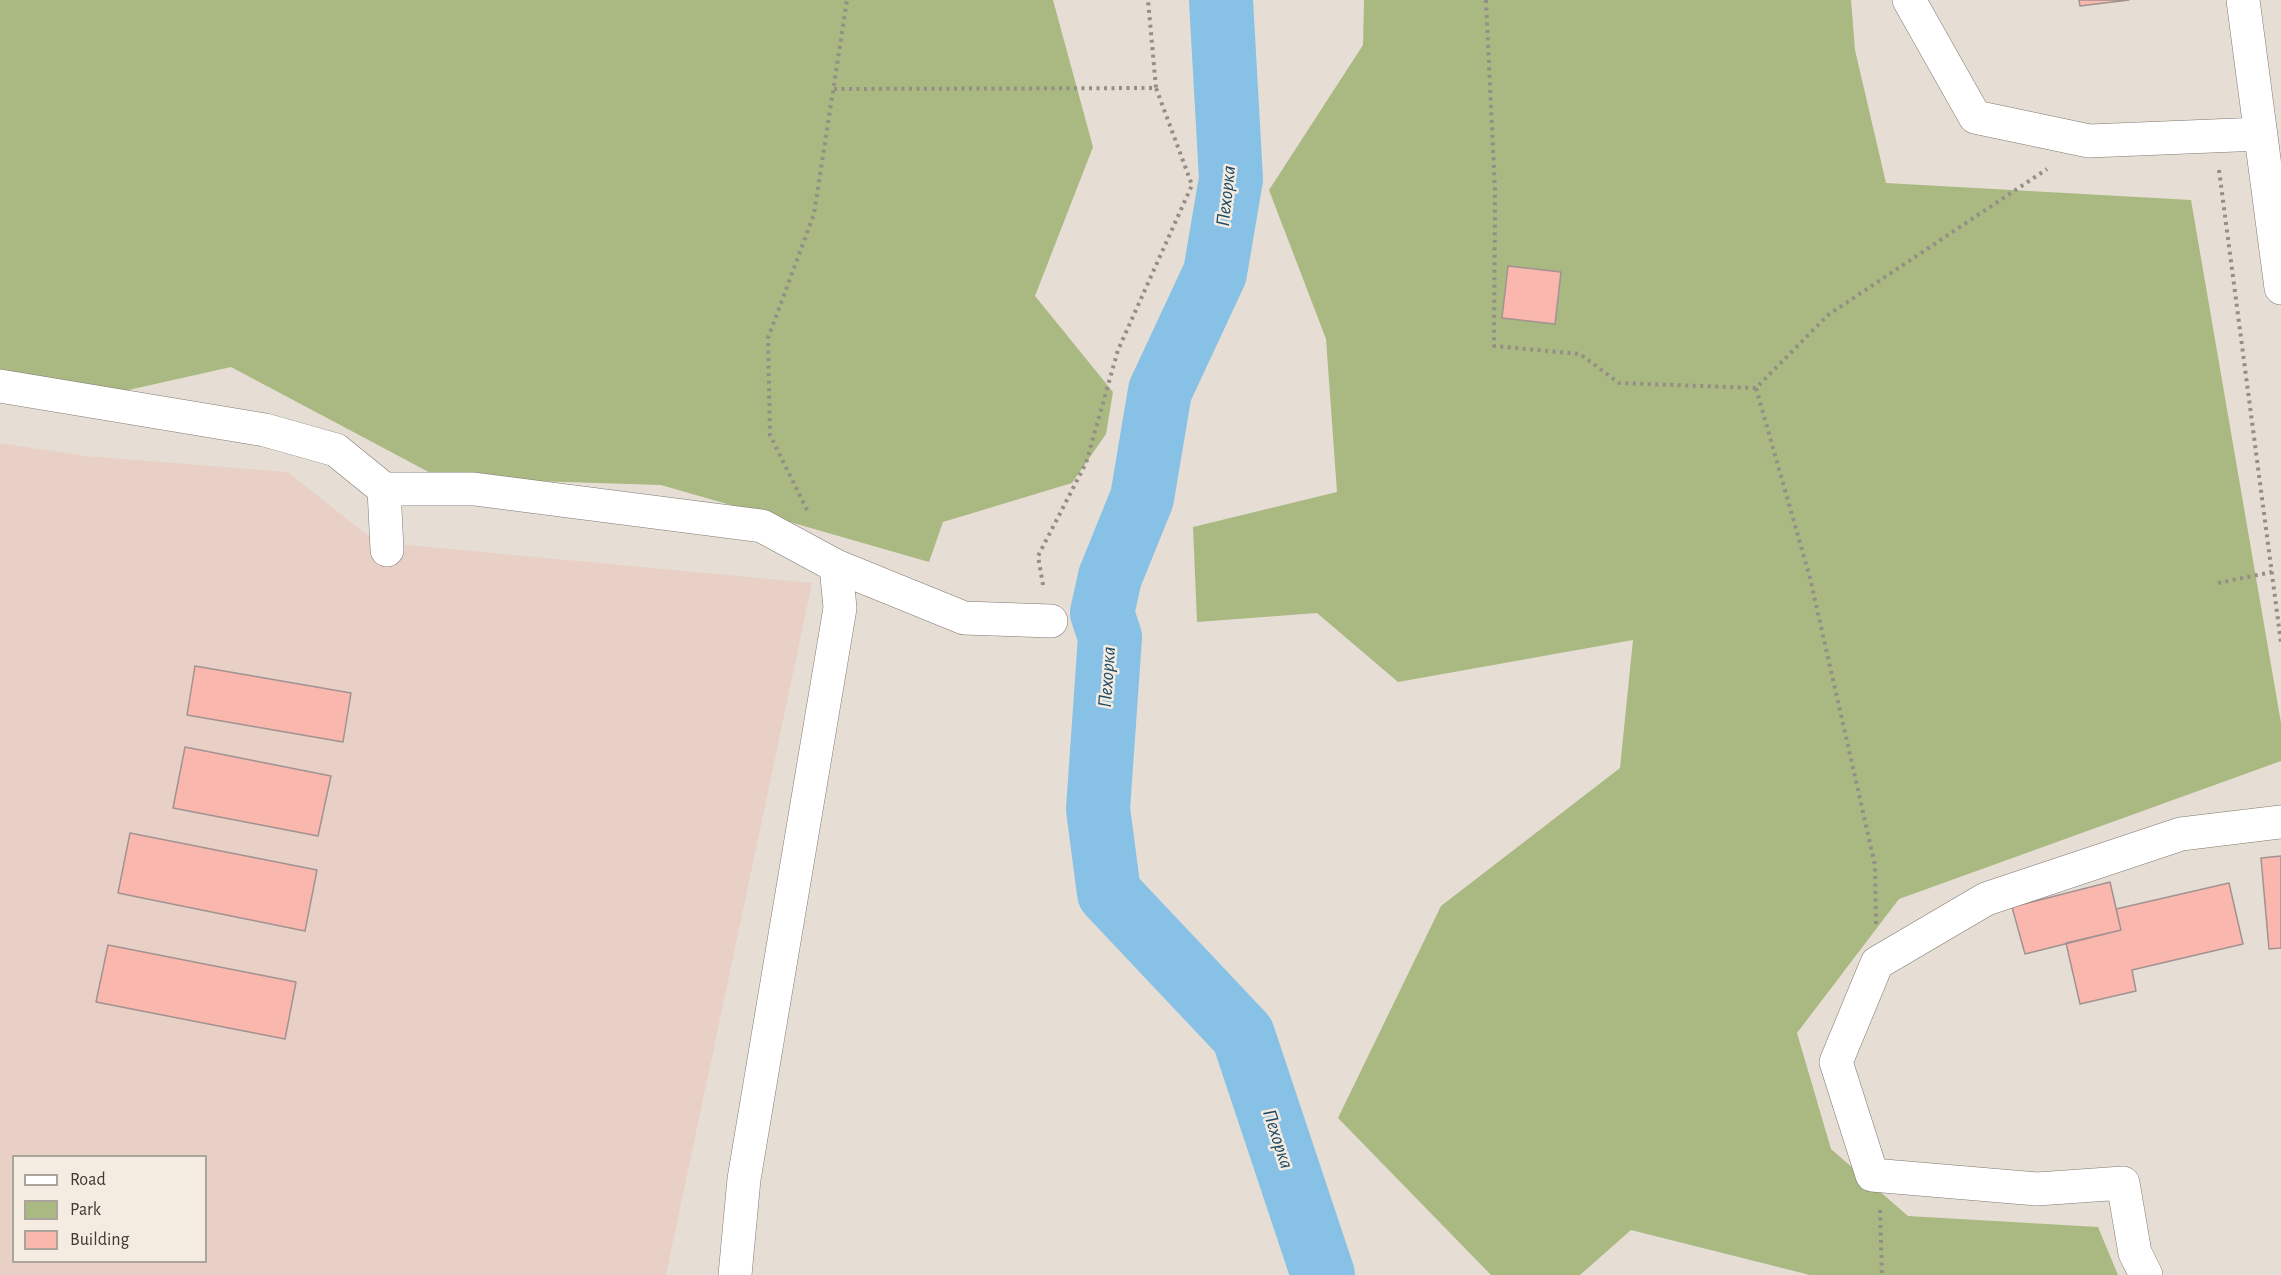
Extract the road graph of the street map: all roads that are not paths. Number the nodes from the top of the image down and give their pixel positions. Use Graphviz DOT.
graph roads {
  1 [pos="1909,0"];
  2 [pos="2243,0"];
  3 [pos="2261,134"];
  4 [pos="2281,288"];
  5 [pos="0,386"];
  6 [pos="384,489"];
  7 [pos="387,550"];
  8 [pos="836,566"];
  9 [pos="1051,621"];
  10 [pos="2281,822"];
  11 [pos="735,1275"];
  12 [pos="2146,1275"];
  1 -- 3 [label="street"];
  2 -- 3 [label="street"];
  3 -- 4 [label="street"];
  5 -- 6 [label="street"];
  6 -- 7 [label="street"];
  6 -- 8 [label="street"];
  8 -- 9 [label="street"];
  8 -- 11 [label="street"];
  10 -- 12 [label="street"];
}
